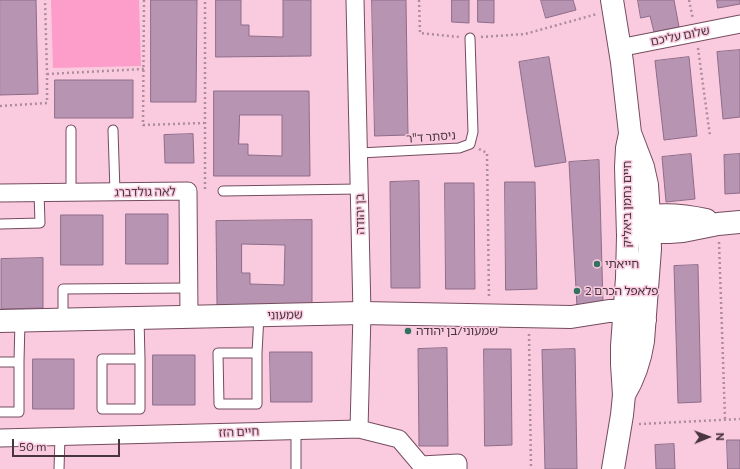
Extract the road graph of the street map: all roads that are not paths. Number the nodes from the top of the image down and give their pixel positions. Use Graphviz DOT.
graph roads {
  1 [pos="355,0"];
  2 [pos="612,5"];
  3 [pos="740,24"];
  4 [pos="470,38"];
  5 [pos="619,48"];
  6 [pos="71,130"];
  7 [pos="113,130"];
  8 [pos="630,133"];
  9 [pos="358,153"];
  10 [pos="359,189"];
  11 [pos="223,191"];
  12 [pos="71,192"];
  13 [pos="115,192"];
  14 [pos="0,193"];
  15 [pos="39,193"];
  16 [pos="740,222"];
  17 [pos="0,224"];
  18 [pos="649,224"];
  19 [pos="627,225"];
  20 [pos="188,288"];
  21 [pos="362,313"];
  22 [pos="259,315"];
  23 [pos="188,317"];
  24 [pos="138,318"];
  25 [pos="624,319"];
  26 [pos="63,320"];
  27 [pos="645,320"];
  28 [pos="10,321"];
  29 [pos="257,353"];
  30 [pos="140,359"];
  31 [pos="0,362"];
  32 [pos="19,362"];
  33 [pos="624,395"];
  34 [pos="0,412"];
  35 [pos="358,429"];
  36 [pos="296,430"];
  37 [pos="60,437"];
  38 [pos="0,438"];
  39 [pos="59,469"];
  40 [pos="296,469"];
  41 [pos="458,469"];
  42 [pos="613,469"];
  1 -- 9 [label="street, בן יהודה"];
  2 -- 5 [label="street, חיים נחמן ביאליק"];
  3 -- 5 [label="street, שלום עליכם"];
  4 -- 9 [label="lane, ניסתר ד\"ר"];
  5 -- 8 [label="street, חיים נחמן ביאליק"];
  6 -- 12 [label="lane"];
  7 -- 13 [label="lane"];
  8 -- 18 [label="street, חיים נחמן ביאליק"];
  8 -- 19 [label="street, חיים נחמן ביאליק"];
  9 -- 10 [label="street, בן יהודה"];
  10 -- 11 [label="lane"];
  10 -- 21 [label="street, בן יהודה"];
  12 -- 13 [label="street, לאה גולדברג"];
  12 -- 15 [label="street, לאה גולדברג"];
  13 -- 20 [label="street, לאה גולדברג"];
  14 -- 15 [label="street, לאה גולדברג"];
  15 -- 17 [label="lane"];
  16 -- 18 [label="street"];
  18 -- 19 [label="street"];
  18 -- 27 [label="street, חיים נחמן ביאליק"];
  19 -- 25 [label="street, חיים נחמן ביאליק"];
  20 -- 23 [label="street, לאה גולדברג"];
  20 -- 26 [label="lane"];
  21 -- 22 [label="street, שמעוני"];
  21 -- 25 [label="street, שמעוני"];
  21 -- 35 [label="street, בן יהודה"];
  22 -- 23 [label="street, שמעוני"];
  22 -- 29 [label="lane"];
  23 -- 24 [label="street, שמעוני"];
  24 -- 26 [label="street, שמעוני"];
  24 -- 30 [label="lane"];
  25 -- 27 [label="street, שמעוני"];
  25 -- 33 [label="street, חיים נחמן ביאליק"];
  26 -- 28 [label="street, שמעוני"];
  27 -- 33 [label="street, חיים נחמן ביאליק"];
  28 -- 32 [label="lane"];
  29 -- 29 [label="lane"];
  30 -- 30 [label="lane"];
  31 -- 32 [label="lane"];
  32 -- 34 [label="lane"];
  33 -- 42 [label="street, חיים נחמן ביאליק"];
  35 -- 36 [label="street, חיים הזז"];
  35 -- 41 [label="street, חיים הזז"];
  36 -- 37 [label="street, חיים הזז"];
  36 -- 40 [label="lane"];
  37 -- 38 [label="street, חיים הזז"];
  37 -- 39 [label="lane"];
}
